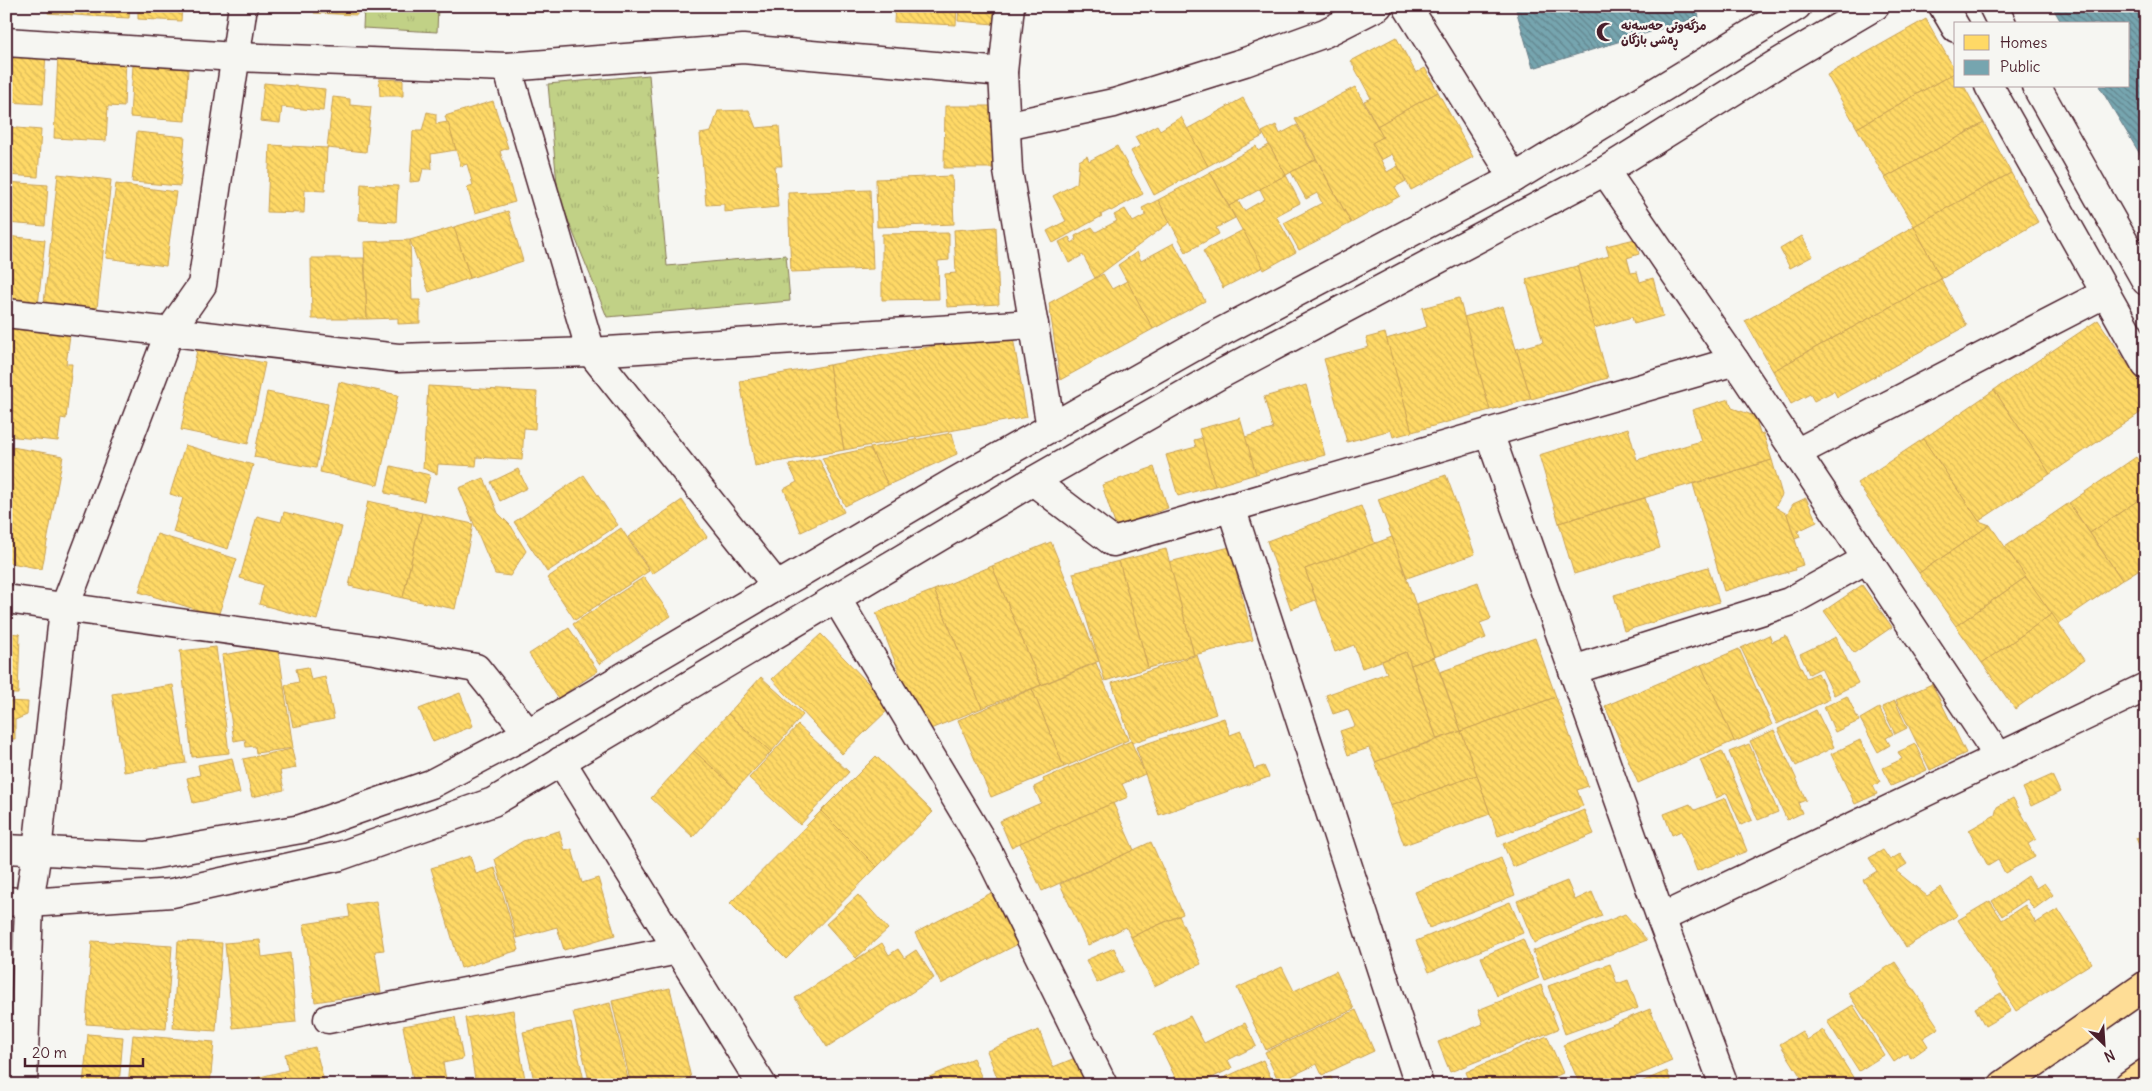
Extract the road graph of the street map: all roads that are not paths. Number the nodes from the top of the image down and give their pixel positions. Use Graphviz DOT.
graph roads {
  1 [pos="243,6"];
  2 [pos="1010,6"];
  3 [pos="1378,6"];
  4 [pos="1408,6"];
  5 [pos="1797,6"];
  6 [pos="1875,6"];
  7 [pos="1943,6"];
  8 [pos="1993,6"];
  9 [pos="2001,22"];
  10 [pos="1954,25"];
  11 [pos="6,42"];
  12 [pos="235,57"];
  13 [pos="507,67"];
  14 [pos="1004,72"];
  15 [pos="1990,88"];
  16 [pos="2037,88"];
  17 [pos="1006,126"];
  18 [pos="1605,172"];
  19 [pos="1514,178"];
  20 [pos="2146,281"];
  21 [pos="2106,293"];
  22 [pos="6,313"];
  23 [pos="1034,324"];
  24 [pos="170,331"];
  25 [pos="591,352"];
  26 [pos="1735,361"];
  27 [pos="2146,365"];
  28 [pos="1051,428"];
  29 [pos="1489,432"];
  30 [pos="1796,453"];
  31 [pos="1033,481"];
  32 [pos="1231,507"];
  33 [pos="1867,559"];
  34 [pos="777,586"];
  35 [pos="836,598"];
  36 [pos="6,599"];
  37 [pos="64,608"];
  38 [pos="1573,670"];
  39 [pos="2146,687"];
  40 [pos="528,733"];
  41 [pos="1999,757"];
  42 [pos="562,761"];
  43 [pos="6,849"];
  44 [pos="36,851"];
  45 [pos="17,902"];
  46 [pos="1661,918"];
  47 [pos="678,950"];
  48 [pos="2146,985"];
  49 [pos="328,1019"];
  50 [pos="2146,1073"];
  51 [pos="23,1085"];
  52 [pos="762,1085"];
  53 [pos="1103,1085"];
  54 [pos="1419,1085"];
  55 [pos="1724,1085"];
  56 [pos="2003,1085"];
  57 [pos="2129,1085"];
  1 -- 12 [label="street"];
  2 -- 14 [label="street"];
  3 -- 17 [label="street"];
  4 -- 19 [label="street"];
  5 -- 19 [label="street"];
  6 -- 18 [label="street"];
  7 -- 10 [label="street"];
  8 -- 9 [label="street"];
  11 -- 12 [label="street"];
  12 -- 13 [label="street"];
  12 -- 24 [label="street"];
  13 -- 14 [label="street"];
  13 -- 25 [label="street"];
  14 -- 17 [label="street"];
  15 -- 21 [label="street"];
  16 -- 20 [label="street"];
  17 -- 23 [label="street"];
  18 -- 26 [label="street"];
  18 -- 31 [label="street"];
  19 -- 28 [label="street"];
  21 -- 27 [label="street"];
  21 -- 30 [label="street"];
  22 -- 24 [label="street"];
  23 -- 25 [label="street"];
  23 -- 28 [label="street"];
  24 -- 25 [label="street"];
  24 -- 37 [label="street"];
  25 -- 34 [label="street"];
  26 -- 29 [label="street"];
  26 -- 30 [label="street"];
  28 -- 34 [label="street"];
  29 -- 32 [label="street"];
  29 -- 38 [label="street"];
  30 -- 33 [label="street"];
  31 -- 32 [label="street"];
  31 -- 35 [label="street"];
  32 -- 54 [label="street"];
  33 -- 38 [label="street"];
  33 -- 41 [label="street"];
  34 -- 40 [label="street"];
  35 -- 42 [label="street"];
  35 -- 53 [label="street"];
  36 -- 37 [label="street"];
  37 -- 40 [label="street"];
  37 -- 44 [label="street"];
  38 -- 46 [label="street"];
  39 -- 41 [label="street"];
  40 -- 44 [label="street"];
  41 -- 46 [label="street"];
  42 -- 45 [label="street"];
  42 -- 47 [label="street"];
  43 -- 44 [label="street"];
  44 -- 45 [label="street"];
  45 -- 51 [label="street"];
  46 -- 55 [label="street"];
  47 -- 49 [label="street"];
  47 -- 52 [label="street"];
  48 -- 56 [label="main road"];
  50 -- 57 [label="main road"];
}
